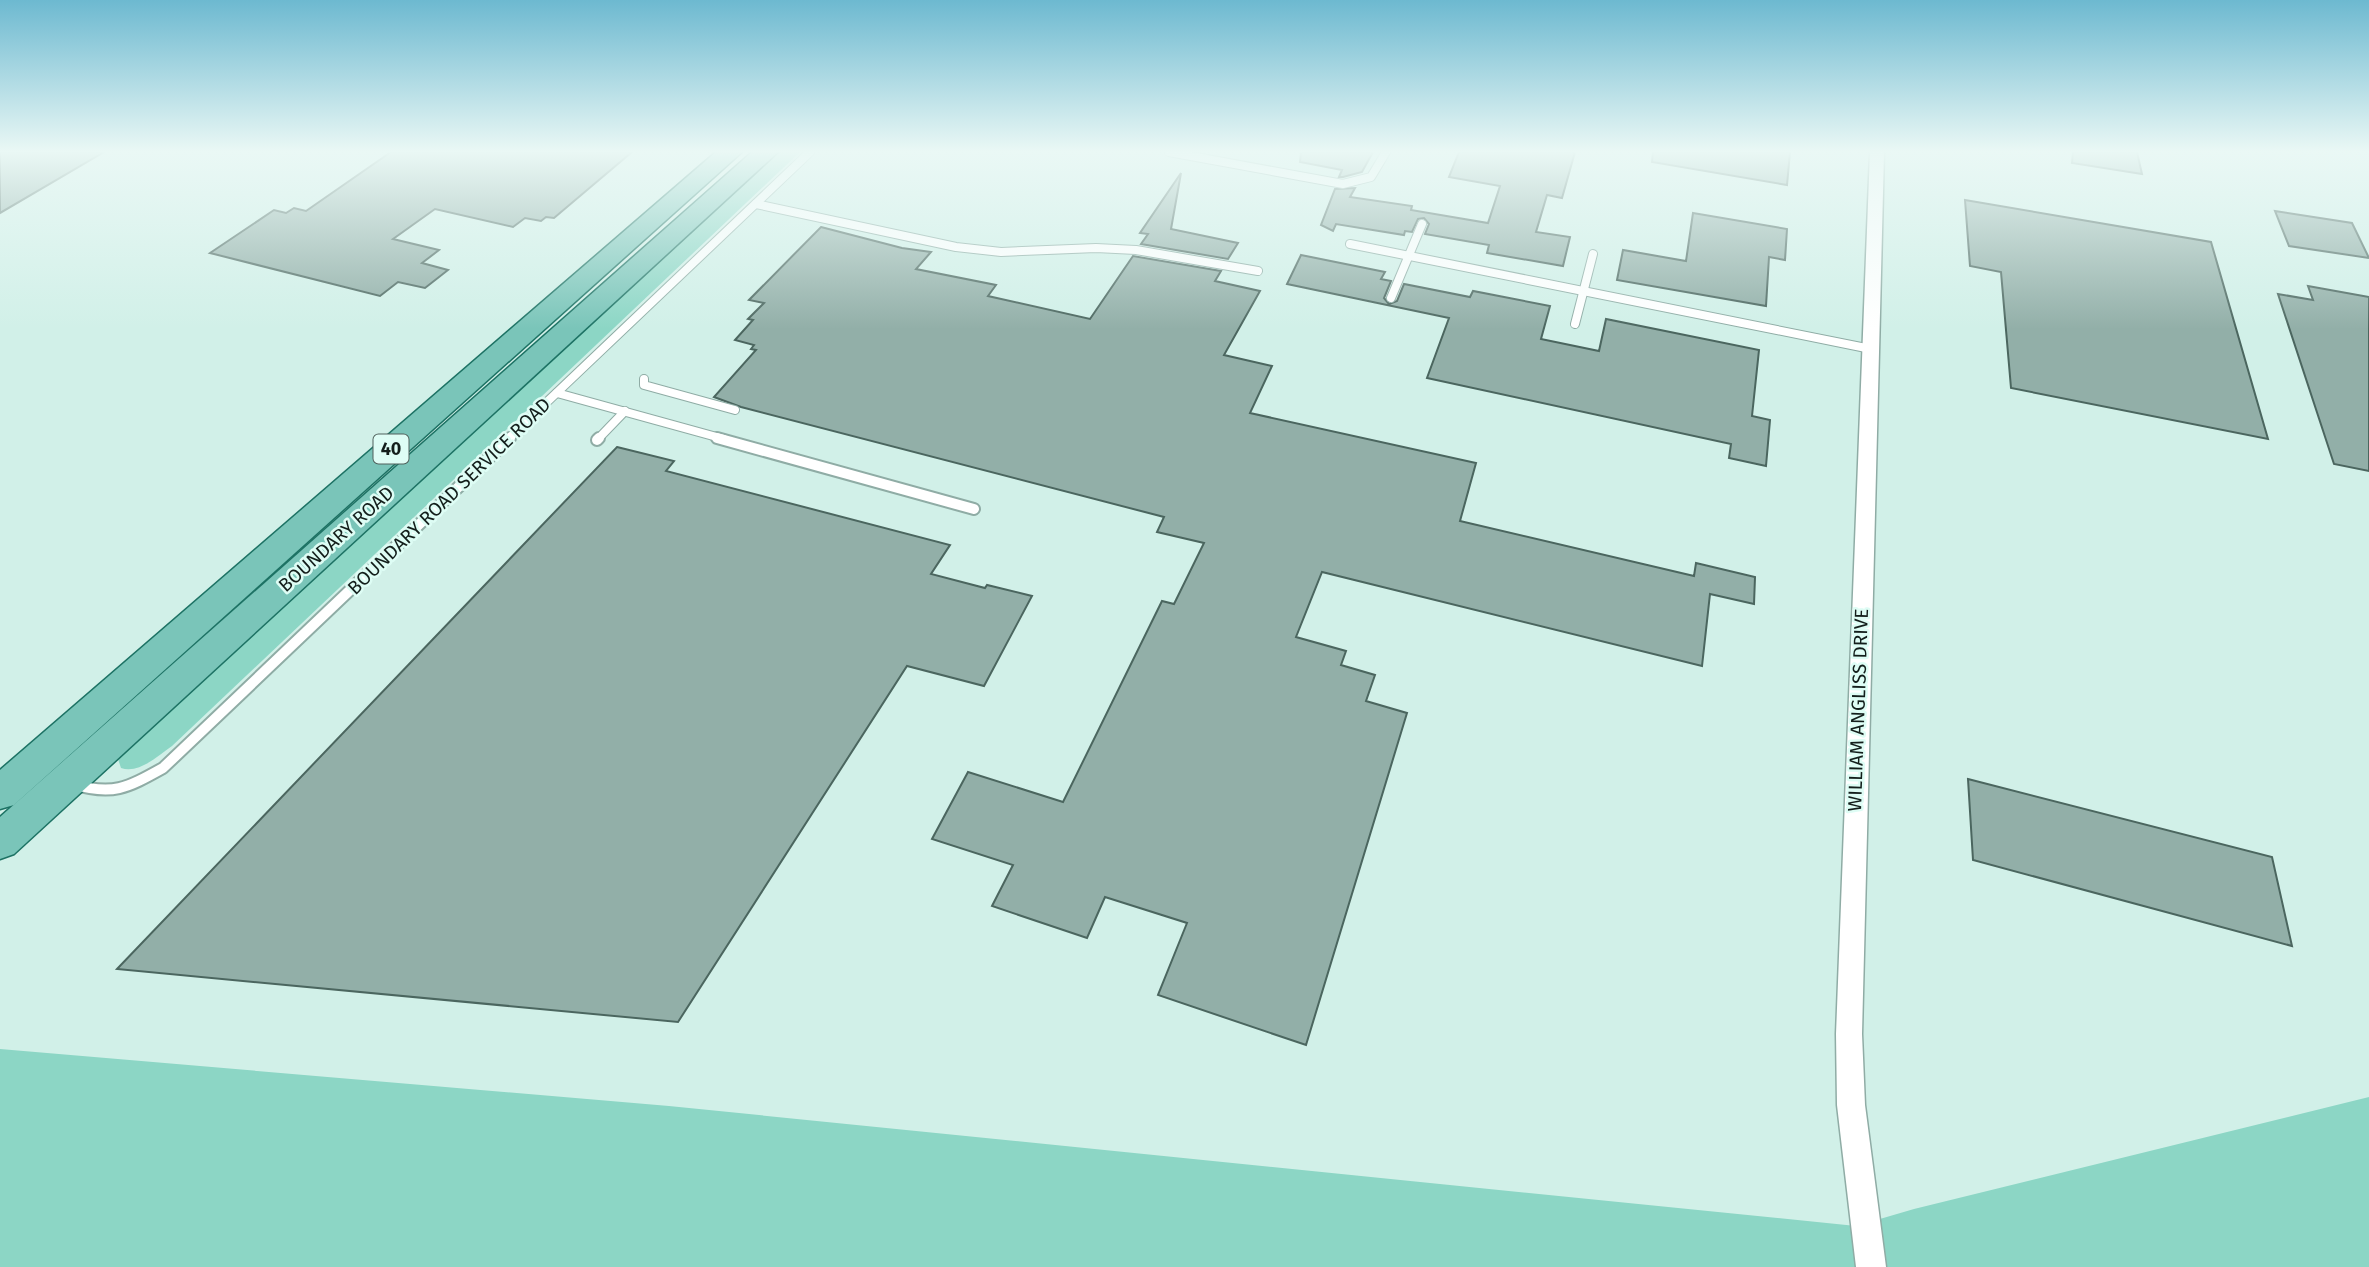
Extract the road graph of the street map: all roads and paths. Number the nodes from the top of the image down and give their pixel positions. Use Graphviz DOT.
graph roads {
  1 [pos="663,211"];
  2 [pos="700,211"];
  3 [pos="748,211"];
  4 [pos="789,211"];
  5 [pos="1875,211"];
  6 [pos="1422,224"];
  7 [pos="1350,244"];
  8 [pos="1593,254"];
  9 [pos="1409,256"];
  10 [pos="1258,271"];
  11 [pos="1584,291"];
  12 [pos="1391,298"];
  13 [pos="1575,324"];
  14 [pos="1871,349"];
  15 [pos="644,379"];
  16 [pos="557,393"];
  17 [pos="735,410"];
  18 [pos="625,411"];
  19 [pos="597,440"];
  20 [pos="974,509"];
  21 [pos="52,747"];
  22 [pos="67,782"];
  23 [pos="0,793"];
  24 [pos="0,842"];
  25 [pos="1871,1267"];
  1 -- 21 [label="main road, BOUNDARY ROAD / 40"];
  2 -- 22 [label="main road, BOUNDARY ROAD / 40"];
  3 -- 16 [label="lane, BOUNDARY ROAD SERVICE ROAD"];
  4 -- 10 [label="lane"];
  5 -- 14 [label="street, WILLIAM ANGLISS DRIVE"];
  6 -- 9 [label="lane"];
  7 -- 9 [label="lane"];
  8 -- 11 [label="lane"];
  9 -- 11 [label="lane"];
  9 -- 12 [label="lane"];
  11 -- 13 [label="lane"];
  11 -- 14 [label="lane"];
  14 -- 25 [label="street, WILLIAM ANGLISS DRIVE"];
  15 -- 17 [label="lane"];
  16 -- 18 [label="lane"];
  16 -- 22 [label="lane, BOUNDARY ROAD SERVICE ROAD"];
  18 -- 19 [label="lane"];
  18 -- 20 [label="lane"];
  21 -- 22 [label="main road"];
  21 -- 23 [label="main road, BOUNDARY ROAD / 40"];
  22 -- 24 [label="main road, BOUNDARY ROAD / 40"];
}
